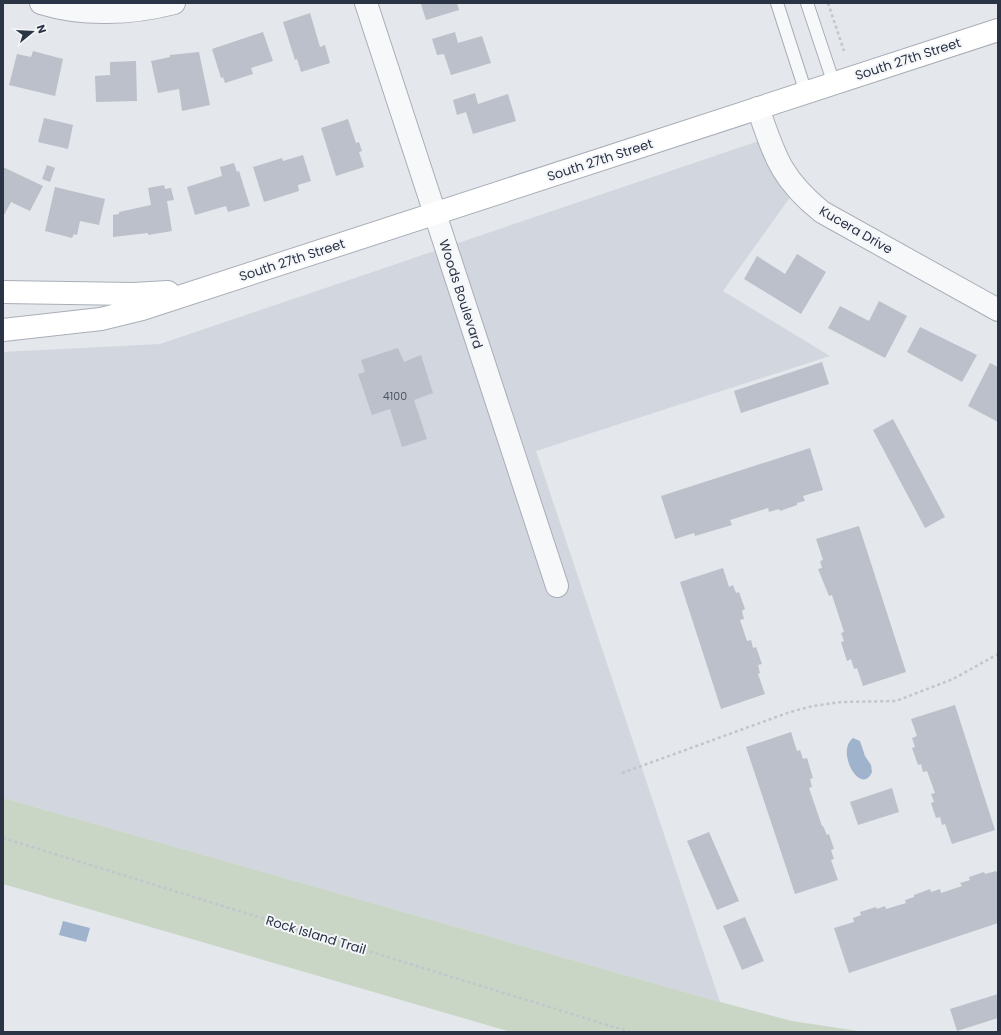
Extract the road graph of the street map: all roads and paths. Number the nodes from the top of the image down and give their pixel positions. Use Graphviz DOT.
graph roads {
  1 [pos="41,3"];
  2 [pos="174,3"];
  3 [pos="366,3"];
  4 [pos="776,3"];
  5 [pos="807,3"];
  6 [pos="828,3"];
  7 [pos="79,7"];
  8 [pos="998,30"];
  9 [pos="844,51"];
  10 [pos="834,84"];
  11 [pos="806,93"];
  12 [pos="758,108"];
  13 [pos="434,214"];
  14 [pos="203,288"];
  15 [pos="3,292"];
  16 [pos="25,292"];
  17 [pos="3,300"];
  18 [pos="998,310"];
  19 [pos="3,330"];
  20 [pos="557,586"];
  21 [pos="998,654"];
  22 [pos="622,773"];
  23 [pos="3,838"];
  24 [pos="630,1032"];
  1 -- 7 [label="street"];
  2 -- 7 [label="street"];
  3 -- 13 [label="street, Woods Boulevard"];
  4 -- 11 [label="lane"];
  5 -- 10 [label="lane"];
  6 -- 9 [label="path"];
  8 -- 10 [label="main road, South 27th Street"];
  10 -- 11 [label="main road, South 27th Street"];
  11 -- 12 [label="main road, South 27th Street"];
  12 -- 13 [label="main road, South 27th Street"];
  12 -- 18 [label="street, Kucera Drive"];
  13 -- 14 [label="main road, South 27th Street"];
  13 -- 20 [label="street, Woods Boulevard"];
  14 -- 16 [label="main road, South 27th Street"];
  14 -- 19 [label="main road, South 27th Street"];
  15 -- 16 [label="main road, South 27th Street"];
  16 -- 17 [label="main road"];
  21 -- 22 [label="path"];
  23 -- 24 [label="path, Rock Island Trail"];
}
